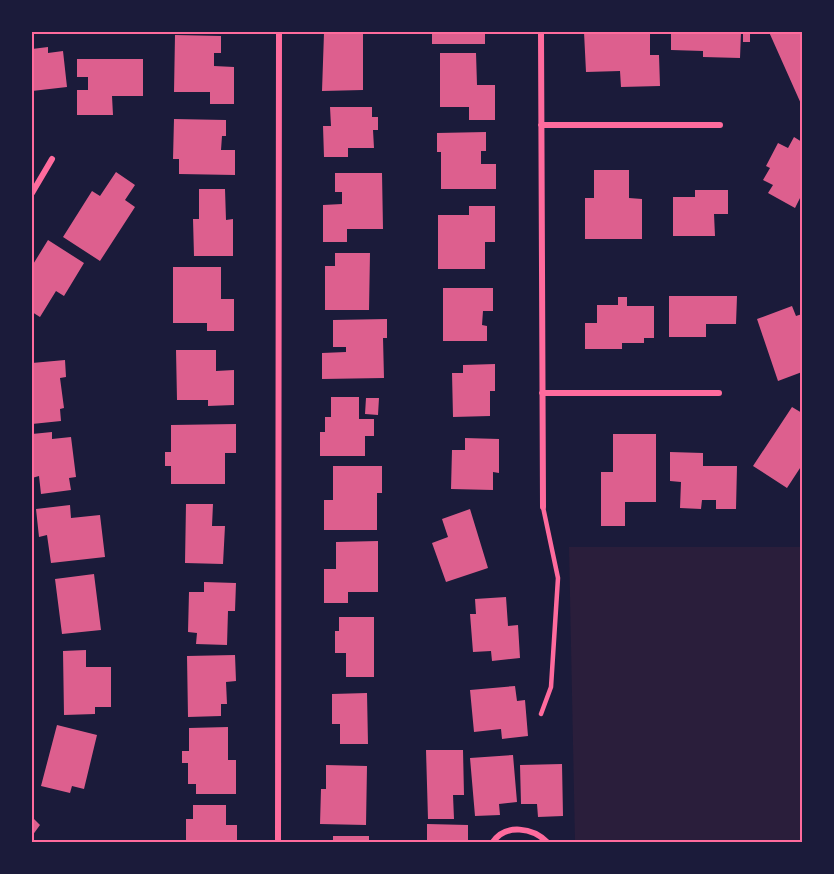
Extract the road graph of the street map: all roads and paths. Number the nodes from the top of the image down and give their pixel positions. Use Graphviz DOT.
graph roads {
  1 [pos="279,32"];
  2 [pos="541,32"];
  3 [pos="541,125"];
  4 [pos="720,125"];
  5 [pos="52,159"];
  6 [pos="32,194"];
  7 [pos="542,393"];
  8 [pos="719,393"];
  9 [pos="543,507"];
  10 [pos="541,714"];
  11 [pos="278,843"];
  12 [pos="493,843"];
  13 [pos="547,843"];
  1 -- 11 [label="street"];
  2 -- 3 [label="street"];
  3 -- 4 [label="street"];
  3 -- 7 [label="street"];
  5 -- 6 [label="street"];
  7 -- 8 [label="street"];
  7 -- 9 [label="street"];
  9 -- 10 [label="lane"];
  12 -- 13 [label="street"];
}
